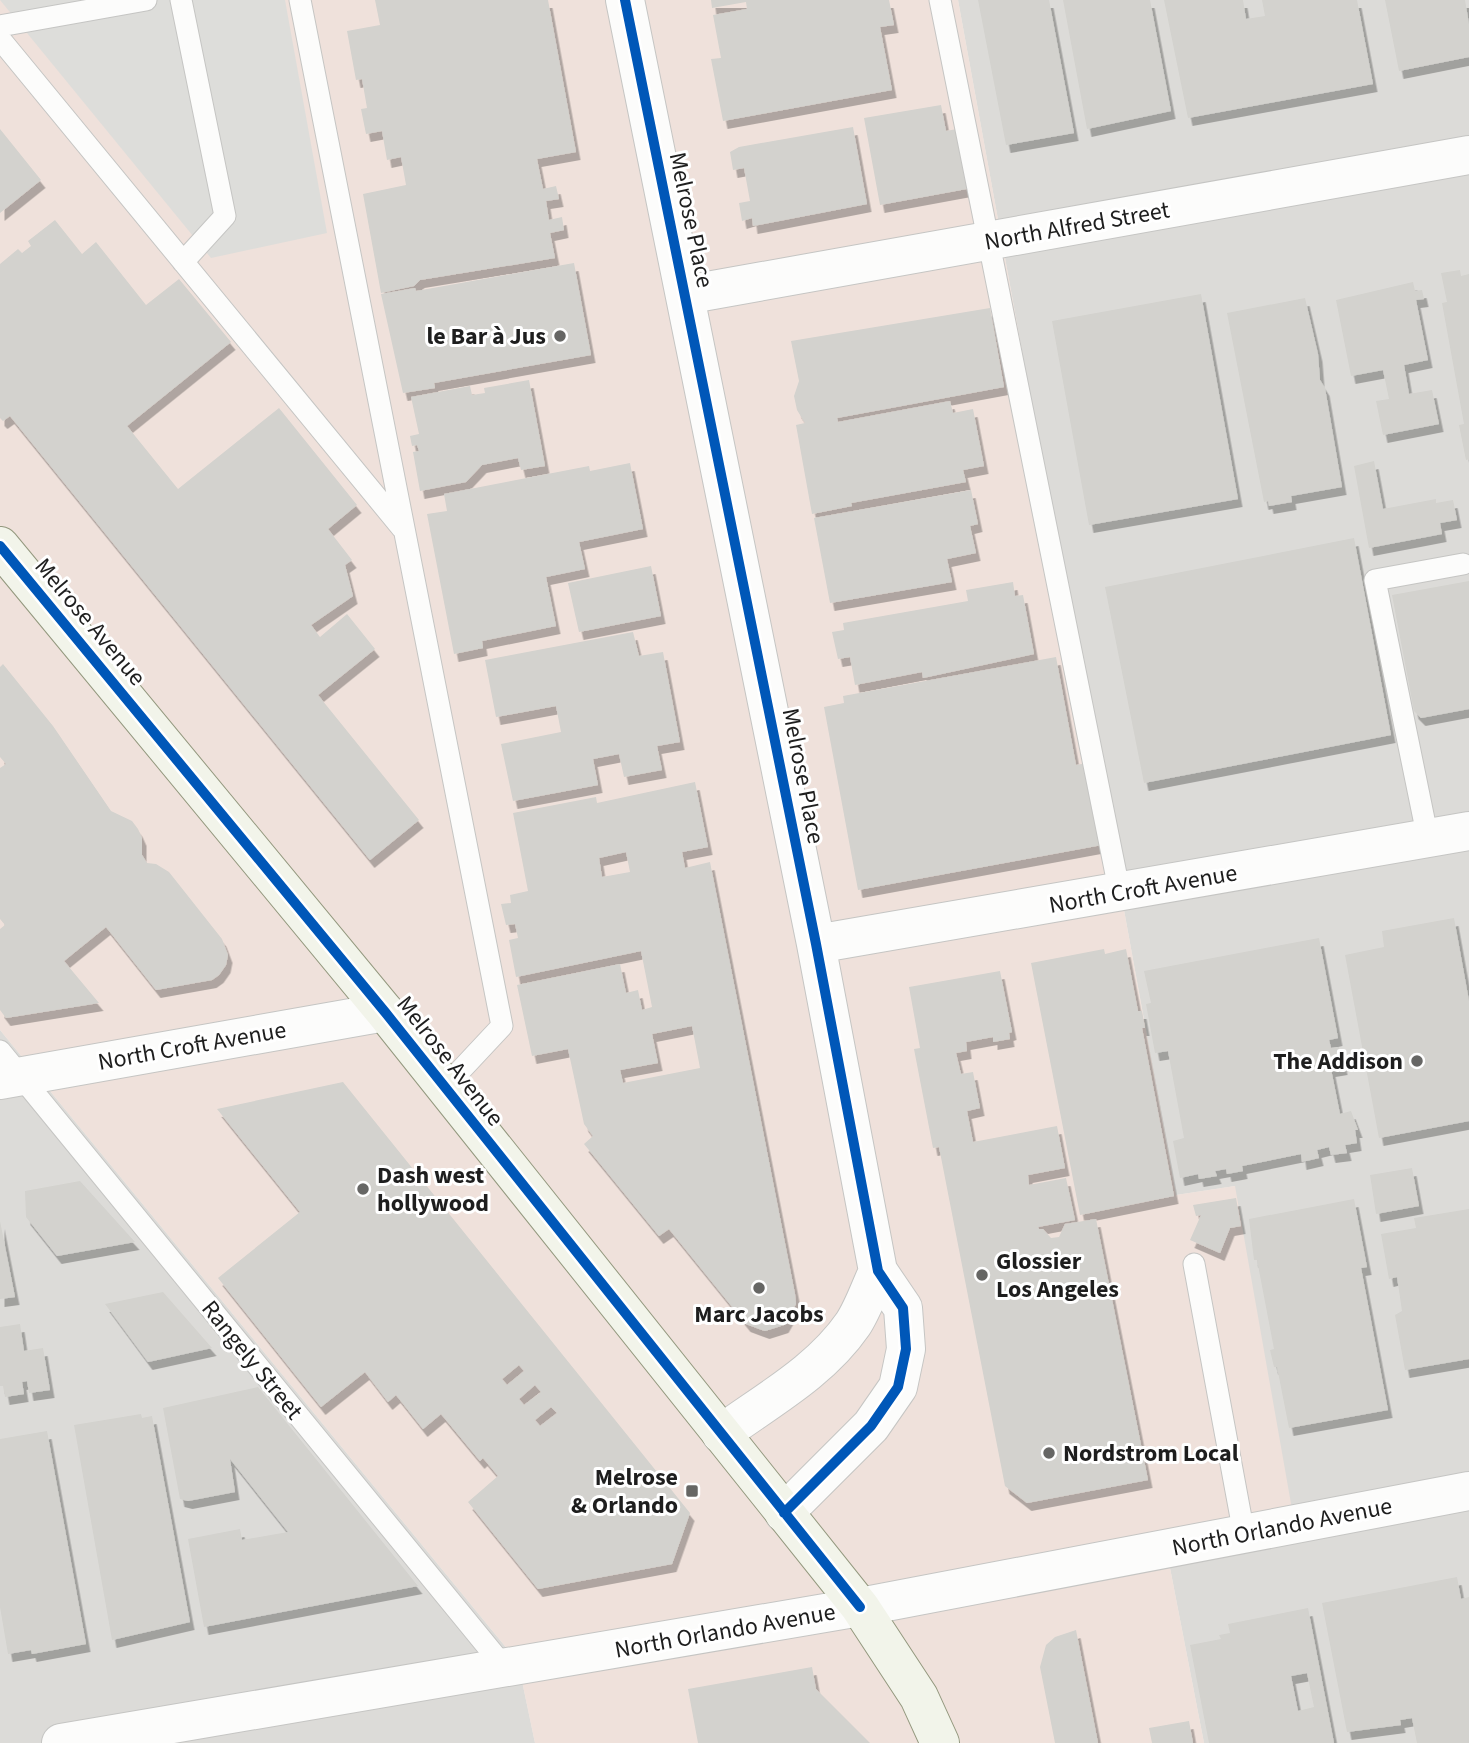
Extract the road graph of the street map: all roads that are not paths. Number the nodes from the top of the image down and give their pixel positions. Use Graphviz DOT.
graph roads {
  1 [pos="146,0"];
  2 [pos="181,0"];
  3 [pos="300,0"];
  4 [pos="625,0"];
  5 [pos="940,0"];
  6 [pos="0,26"];
  7 [pos="0,39"];
  8 [pos="1469,155"];
  9 [pos="991,242"];
  10 [pos="183,262"];
  11 [pos="685,295"];
  12 [pos="404,530"];
  13 [pos="0,546"];
  14 [pos="1463,564"];
  15 [pos="1469,831"];
  16 [pos="1428,839"];
  17 [pos="1120,894"];
  18 [pos="816,944"];
  19 [pos="385,1012"];
  20 [pos="7,1069"];
  21 [pos="444,1088"];
  22 [pos="1194,1264"];
  23 [pos="878,1271"];
  24 [pos="721,1434"];
  25 [pos="1469,1491"];
  26 [pos="784,1513"];
  27 [pos="1244,1534"];
  28 [pos="860,1607"];
  29 [pos="505,1668"];
  30 [pos="61,1743"];
  31 [pos="940,1743"];
  1 -- 6 [label="lane"];
  2 -- 10 [label="lane"];
  3 -- 12 [label="lane"];
  4 -- 11 [label="street, Melrose Place"];
  5 -- 9 [label="lane"];
  7 -- 10 [label="lane"];
  8 -- 9 [label="street, North Alfred Street"];
  9 -- 11 [label="street, North Alfred Street"];
  9 -- 17 [label="lane"];
  10 -- 12 [label="lane"];
  11 -- 18 [label="street, Melrose Place"];
  12 -- 21 [label="lane"];
  13 -- 19 [label="main road, Melrose Avenue"];
  14 -- 16 [label="lane"];
  15 -- 16 [label="street, North Croft Avenue"];
  16 -- 17 [label="street, North Croft Avenue"];
  17 -- 18 [label="street, North Croft Avenue"];
  18 -- 23 [label="street, Melrose Place"];
  19 -- 20 [label="street, North Croft Avenue"];
  19 -- 21 [label="main road, Melrose Avenue"];
  20 -- 29 [label="lane, Rangely Street"];
  21 -- 24 [label="main road, Melrose Avenue"];
  22 -- 27 [label="lane"];
  23 -- 24 [label="street"];
  23 -- 26 [label="street, Melrose Place"];
  24 -- 26 [label="main road, Melrose Avenue"];
  25 -- 27 [label="street, North Orlando Avenue"];
  26 -- 28 [label="main road, Melrose Avenue"];
  27 -- 28 [label="street, North Orlando Avenue"];
  28 -- 29 [label="street, North Orlando Avenue"];
  28 -- 31 [label="main road, Melrose Avenue"];
  29 -- 30 [label="street, North Orlando Avenue"];
}
